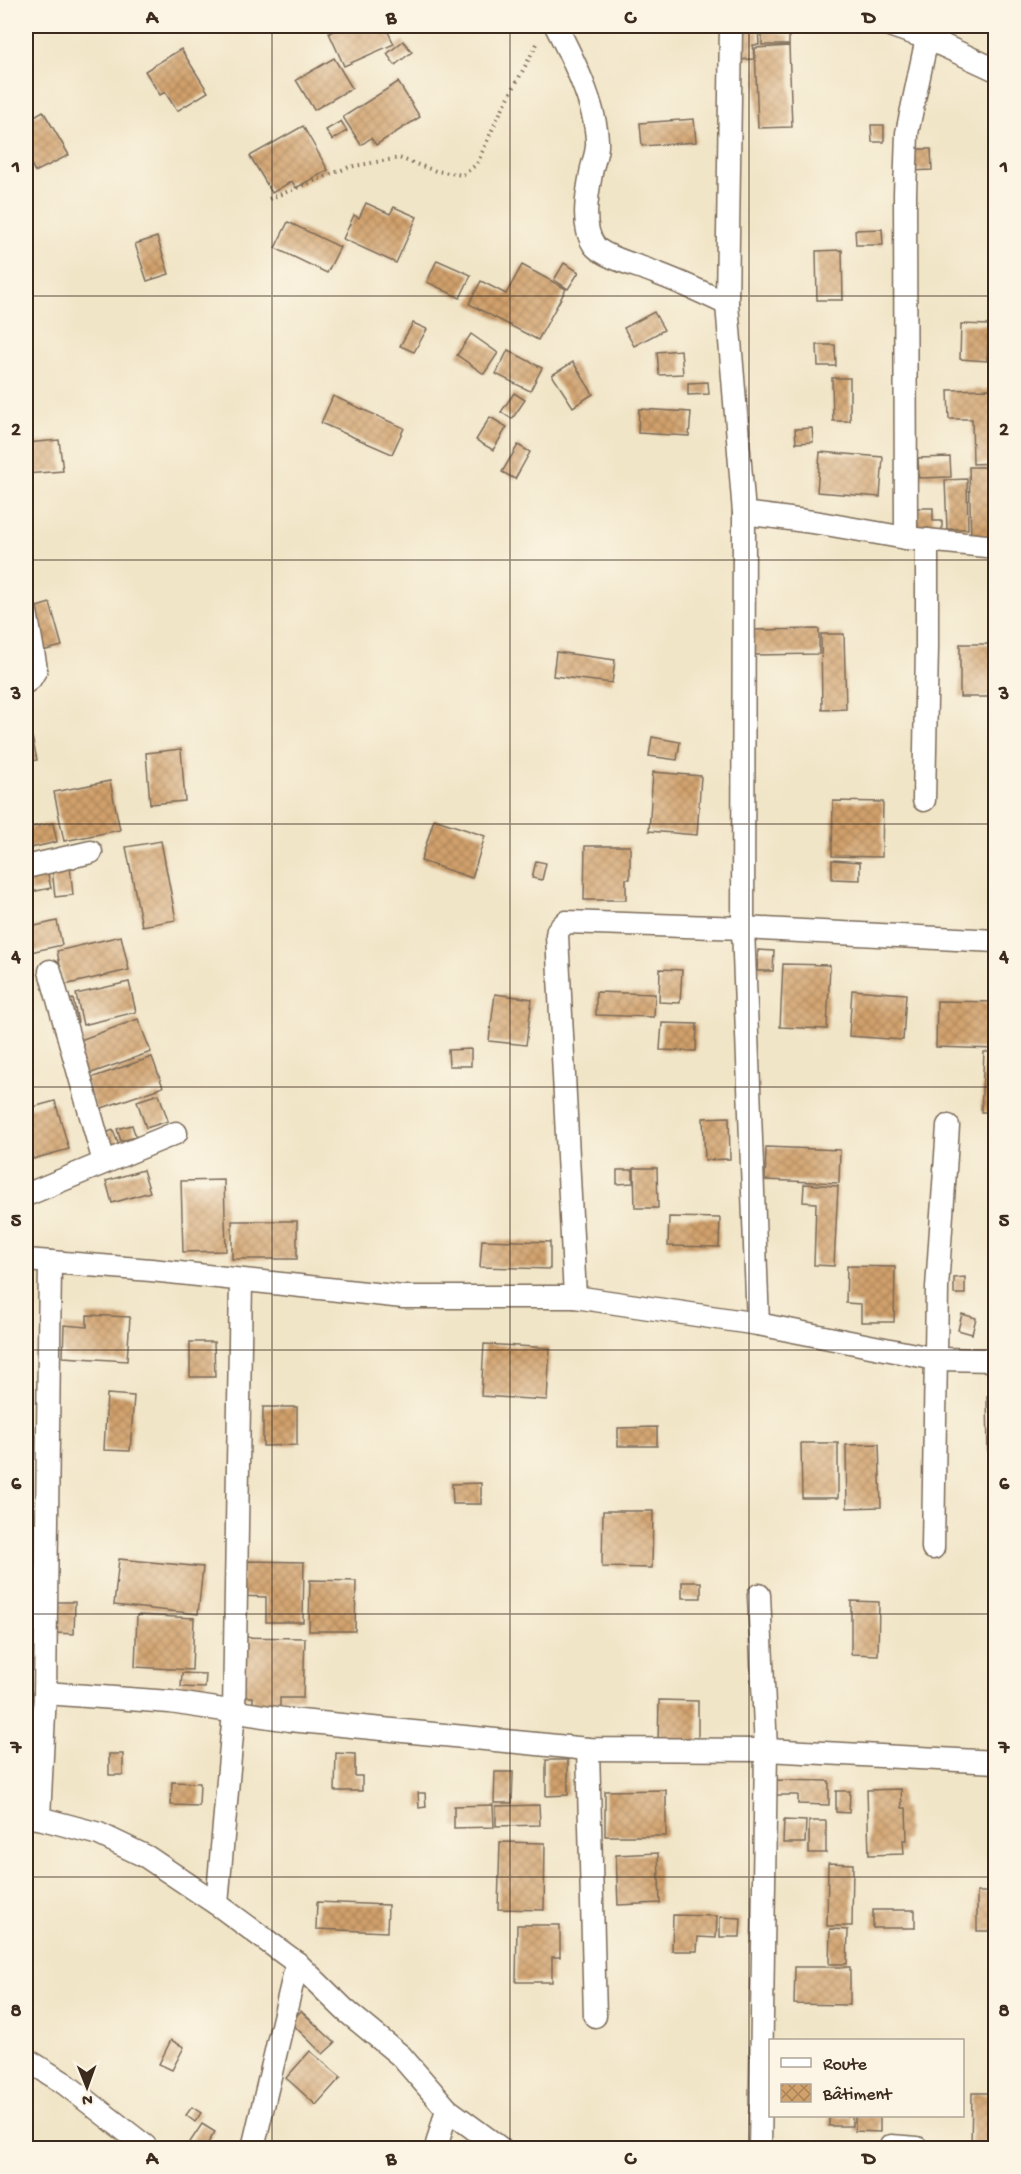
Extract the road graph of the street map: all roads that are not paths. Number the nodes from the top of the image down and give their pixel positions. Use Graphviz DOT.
graph roads {
  1 [pos="731,26"];
  2 [pos="892,26"];
  3 [pos="549,31"];
  4 [pos="927,38"];
  5 [pos="996,70"];
  6 [pos="727,304"];
  7 [pos="744,513"];
  8 [pos="917,539"];
  9 [pos="996,547"];
  10 [pos="26,612"];
  11 [pos="26,682"];
  12 [pos="924,800"];
  13 [pos="91,852"];
  14 [pos="26,867"];
  15 [pos="743,928"];
  16 [pos="996,941"];
  17 [pos="50,971"];
  18 [pos="948,1126"];
  19 [pos="176,1133"];
  20 [pos="104,1162"];
  21 [pos="26,1195"];
  22 [pos="26,1260"];
  23 [pos="51,1262"];
  24 [pos="241,1281"];
  25 [pos="575,1296"];
  26 [pos="758,1324"];
  27 [pos="936,1359"];
  28 [pos="996,1360"];
  29 [pos="933,1548"];
  30 [pos="759,1595"];
  31 [pos="45,1693"];
  32 [pos="234,1712"];
  33 [pos="588,1749"];
  34 [pos="766,1750"];
  35 [pos="996,1762"];
  36 [pos="32,1818"];
  37 [pos="217,1904"];
  38 [pos="297,1963"];
  39 [pos="595,2016"];
  40 [pos="26,2059"];
  41 [pos="447,2109"];
  42 [pos="145,2146"];
  43 [pos="891,2146"];
  44 [pos="254,2148"];
  45 [pos="436,2148"];
  46 [pos="500,2148"];
  47 [pos="760,2148"];
  48 [pos="917,2148"];
  1 -- 6 [label="street"];
  2 -- 4 [label="street"];
  3 -- 6 [label="street"];
  4 -- 5 [label="street"];
  4 -- 8 [label="street"];
  6 -- 7 [label="street"];
  7 -- 8 [label="street"];
  7 -- 15 [label="street"];
  8 -- 9 [label="street"];
  8 -- 12 [label="street"];
  10 -- 11 [label="street"];
  13 -- 14 [label="street"];
  15 -- 16 [label="street"];
  15 -- 25 [label="street"];
  15 -- 26 [label="street"];
  17 -- 20 [label="street"];
  18 -- 27 [label="street"];
  19 -- 20 [label="street"];
  20 -- 21 [label="street"];
  22 -- 23 [label="street"];
  23 -- 24 [label="street"];
  23 -- 31 [label="street"];
  24 -- 25 [label="street"];
  24 -- 32 [label="street"];
  25 -- 26 [label="street"];
  26 -- 27 [label="street"];
  27 -- 28 [label="street"];
  27 -- 29 [label="street"];
  30 -- 34 [label="street"];
  31 -- 32 [label="street"];
  31 -- 36 [label="street"];
  32 -- 33 [label="street"];
  32 -- 37 [label="street"];
  33 -- 34 [label="street"];
  33 -- 39 [label="street"];
  34 -- 35 [label="street"];
  34 -- 47 [label="street"];
  36 -- 37 [label="street"];
  37 -- 38 [label="street"];
  38 -- 41 [label="street"];
  38 -- 44 [label="street"];
  40 -- 42 [label="street"];
  41 -- 45 [label="street"];
  41 -- 46 [label="street"];
  43 -- 48 [label="street"];
}
